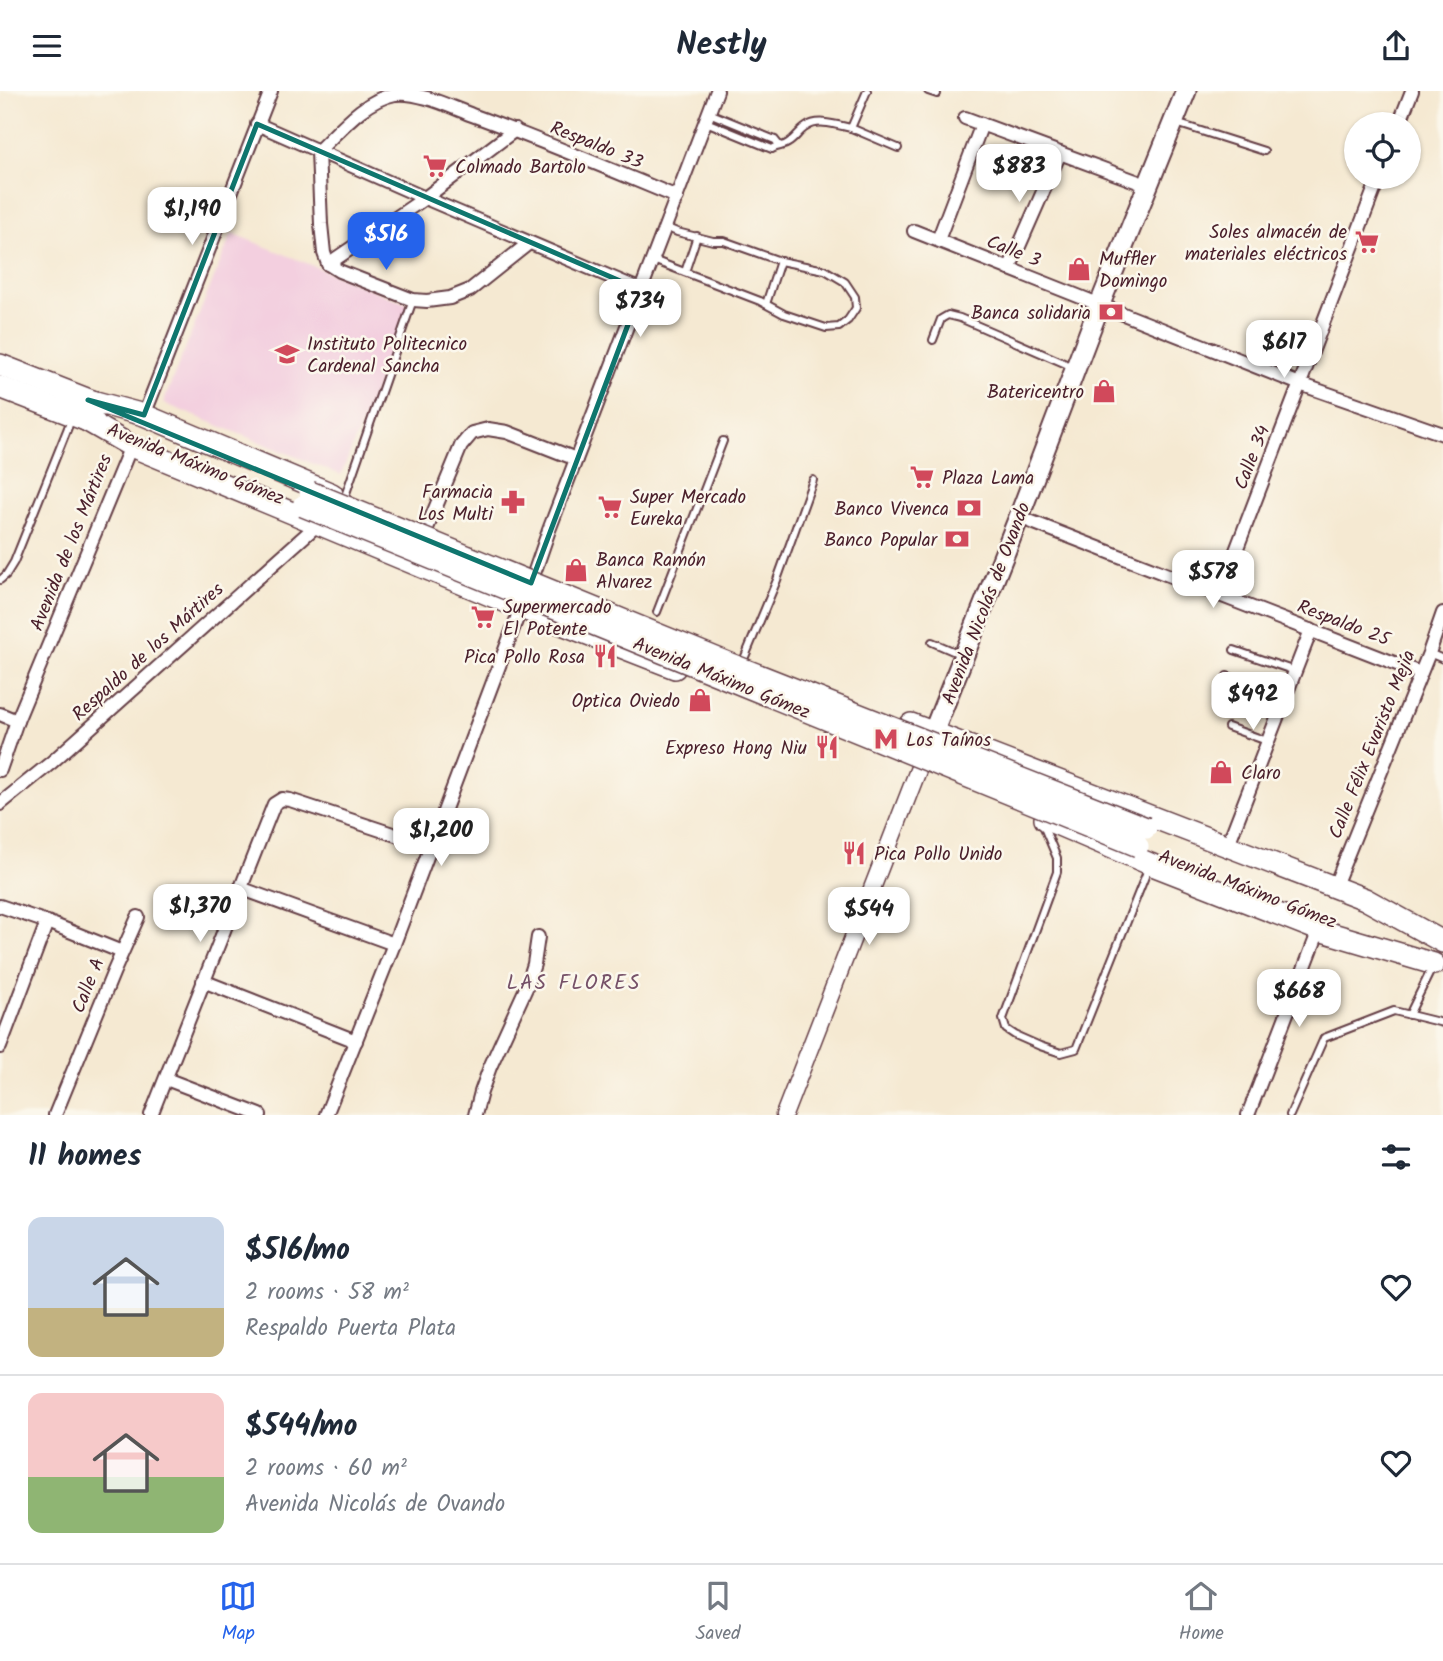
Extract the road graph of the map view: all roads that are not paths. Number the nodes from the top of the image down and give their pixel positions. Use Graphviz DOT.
graph roads {
  1 [pos="271,91"];
  2 [pos="717,91"];
  3 [pos="867,91"];
  4 [pos="928,91"];
  5 [pos="1186,91"];
  6 [pos="1412,91"];
  7 [pos="937,94"];
  8 [pos="1404,112"];
  9 [pos="707,117"];
  10 [pos="965,118"];
  11 [pos="1174,122"];
  12 [pos="257,124"];
  13 [pos="982,124"];
  14 [pos="851,128"];
  15 [pos="515,130"];
  16 [pos="898,148"];
  17 [pos="318,151"];
  18 [pos="1264,151"];
  19 [pos="1060,153"];
  20 [pos="1149,186"];
  21 [pos="1374,189"];
  22 [pos="677,197"];
  23 [pos="425,198"];
  24 [pos="665,227"];
  25 [pos="914,231"];
  26 [pos="697,236"];
  27 [pos="938,240"];
  28 [pos="528,243"];
  29 [pos="653,260"];
  30 [pos="780,261"];
  31 [pos="328,264"];
  32 [pos="1009,269"];
  33 [pos="685,272"];
  34 [pos="641,290"];
  35 [pos="414,300"];
  36 [pos="1100,304"];
  37 [pos="766,305"];
  38 [pos="933,340"];
  39 [pos="0,365"];
  40 [pos="1076,368"];
  41 [pos="1300,384"];
  42 [pos="0,387"];
  43 [pos="82,411"];
  44 [pos="144,415"];
  45 [pos="1443,434"];
  46 [pos="723,441"];
  47 [pos="131,446"];
  48 [pos="576,459"];
  49 [pos="813,480"];
  50 [pos="344,499"];
  51 [pos="1019,517"];
  52 [pos="317,525"];
  53 [pos="425,533"];
  54 [pos="533,577"];
  55 [pos="0,580"];
  56 [pos="1219,594"];
  57 [pos="521,608"];
  58 [pos="657,612"];
  59 [pos="1443,613"];
  60 [pos="1311,630"];
  61 [pos="932,642"];
  62 [pos="1234,650"];
  63 [pos="1429,653"];
  64 [pos="964,655"];
  65 [pos="744,659"];
  66 [pos="1443,659"];
  67 [pos="1295,671"];
  68 [pos="1420,673"];
  69 [pos="1227,676"];
  70 [pos="1285,696"];
  71 [pos="0,714"];
  72 [pos="17,721"];
  73 [pos="1228,727"];
  74 [pos="933,733"];
  75 [pos="1267,741"];
  76 [pos="920,765"];
  77 [pos="0,770"];
  78 [pos="0,804"];
  79 [pos="1039,817"];
  80 [pos="1142,837"];
  81 [pos="432,847"];
  82 [pos="1227,847"];
  83 [pos="1150,864"];
  84 [pos="240,888"];
  85 [pos="1334,888"];
  86 [pos="0,906"];
  87 [pos="138,917"];
  88 [pos="47,922"];
  89 [pos="1319,930"];
  90 [pos="538,937"];
  91 [pos="1443,942"];
  92 [pos="394,944"];
  93 [pos="122,952"];
  94 [pos="1438,966"];
  95 [pos="204,981"];
  96 [pos="1409,1015"];
  97 [pos="1443,1023"];
  98 [pos="356,1041"];
  99 [pos="0,1047"];
  100 [pos="166,1079"];
  101 [pos="787,1114"];
  102 [pos="55,1115"];
  103 [pos="151,1115"];
  104 [pos="260,1115"];
  105 [pos="326,1115"];
  106 [pos="475,1115"];
  107 [pos="1248,1115"];
  108 [pos="1290,1115"];
  1 -- 12 [label="street"];
  2 -- 9 [label="street"];
  3 -- 14 [label="lane"];
  4 -- 7 [label="lane"];
  5 -- 11 [label="main road, Avenida Nicolás de Ovando"];
  6 -- 8 [label="street"];
  9 -- 14 [label="lane"];
  9 -- 22 [label="street"];
  10 -- 13 [label="street"];
  11 -- 18 [label="lane"];
  11 -- 20 [label="main road, Avenida Nicolás de Ovando"];
  12 -- 17 [label="street"];
  12 -- 44 [label="street"];
  13 -- 19 [label="street"];
  13 -- 27 [label="street"];
  14 -- 16 [label="lane"];
  15 -- 17 [label="street, Respaldo 33"];
  15 -- 22 [label="street, Respaldo 33"];
  15 -- 23 [label="street"];
  17 -- 23 [label="street"];
  17 -- 31 [label="street"];
  19 -- 20 [label="street"];
  19 -- 32 [label="street"];
  20 -- 36 [label="main road, Avenida Nicolás de Ovando"];
  21 -- 41 [label="street, Calle 34"];
  22 -- 24 [label="street"];
  23 -- 28 [label="street"];
  23 -- 31 [label="street"];
  24 -- 26 [label="lane"];
  24 -- 29 [label="street"];
  25 -- 27 [label="street, Calle 3"];
  26 -- 30 [label="lane"];
  26 -- 33 [label="lane"];
  27 -- 32 [label="street, Calle 3"];
  28 -- 34 [label="street"];
  28 -- 35 [label="street"];
  29 -- 33 [label="lane"];
  29 -- 34 [label="street"];
  30 -- 37 [label="lane"];
  30 -- 37 [label="lane"];
  31 -- 35 [label="street"];
  32 -- 36 [label="street, Calle 3"];
  33 -- 37 [label="lane"];
  34 -- 48 [label="street"];
  35 -- 50 [label="lane"];
  36 -- 40 [label="main road, Avenida Nicolás de Ovando"];
  36 -- 41 [label="street, Calle 3"];
  38 -- 40 [label="lane"];
  39 -- 43 [label="main road, Avenida Máximo Gómez"];
  40 -- 51 [label="main road, Avenida Nicolás de Ovando"];
  41 -- 45 [label="street, Calle 3"];
  41 -- 56 [label="street, Calle 34"];
  42 -- 43 [label="main road, Avenida Máximo Gómez"];
  43 -- 44 [label="main road"];
  43 -- 47 [label="main road"];
  43 -- 55 [label="lane"];
  43 -- 80 [label="main road, Avenida Máximo Gómez, bridge"];
  44 -- 50 [label="main road"];
  46 -- 58 [label="lane"];
  47 -- 52 [label="main road"];
  47 -- 72 [label="street, Avenida de los Mártires"];
  48 -- 53 [label="street"];
  48 -- 54 [label="street"];
  49 -- 65 [label="lane"];
  50 -- 53 [label="main road"];
  51 -- 56 [label="street, Respaldo 25"];
  51 -- 64 [label="main road, Avenida Nicolás de Ovando"];
  52 -- 57 [label="main road"];
  52 -- 78 [label="street, Respaldo de los Mártires"];
  53 -- 54 [label="main road"];
  54 -- 57 [label="street"];
  54 -- 65 [label="main road"];
  56 -- 60 [label="street, Respaldo 25"];
  57 -- 76 [label="main road"];
  57 -- 81 [label="street"];
  59 -- 63 [label="street, Calle Félix Evaristo Mejía"];
  60 -- 67 [label="street"];
  60 -- 68 [label="street, Respaldo 25"];
  61 -- 64 [label="lane"];
  62 -- 67 [label="lane"];
  63 -- 66 [label="lane"];
  63 -- 68 [label="street, Calle Félix Evaristo Mejía"];
  64 -- 74 [label="main road, Avenida Nicolás de Ovando"];
  65 -- 74 [label="main road"];
  67 -- 70 [label="street"];
  68 -- 85 [label="street, Calle Félix Evaristo Mejía"];
  69 -- 70 [label="lane"];
  70 -- 75 [label="street"];
  71 -- 72 [label="street"];
  72 -- 77 [label="street, Avenida de los Mártires"];
  73 -- 75 [label="lane"];
  74 -- 76 [label="main road, Avenida Nicolás de Ovando"];
  74 -- 82 [label="main road"];
  75 -- 82 [label="street"];
  76 -- 79 [label="main road"];
  76 -- 101 [label="street, Avenida Nicolás de Ovando"];
  79 -- 83 [label="main road"];
  79 -- 83 [label="lane"];
  80 -- 91 [label="main road, Avenida Máximo Gómez"];
  80 -- 94 [label="main road, Avenida Máximo Gómez"];
  81 -- 84 [label="street"];
  81 -- 92 [label="street"];
  82 -- 85 [label="main road"];
  83 -- 89 [label="main road"];
  84 -- 92 [label="street"];
  84 -- 95 [label="street"];
  85 -- 91 [label="main road"];
  86 -- 88 [label="street, Calle A"];
  87 -- 93 [label="street"];
  88 -- 93 [label="street, Calle A"];
  88 -- 99 [label="street"];
  89 -- 94 [label="main road"];
  89 -- 107 [label="street"];
  90 -- 106 [label="street"];
  92 -- 98 [label="street"];
  93 -- 102 [label="street, Calle A"];
  94 -- 96 [label="lane"];
  95 -- 98 [label="street"];
  95 -- 100 [label="street"];
  96 -- 97 [label="lane"];
  96 -- 108 [label="lane"];
  98 -- 105 [label="street"];
  100 -- 103 [label="street"];
  100 -- 104 [label="street"];
}
